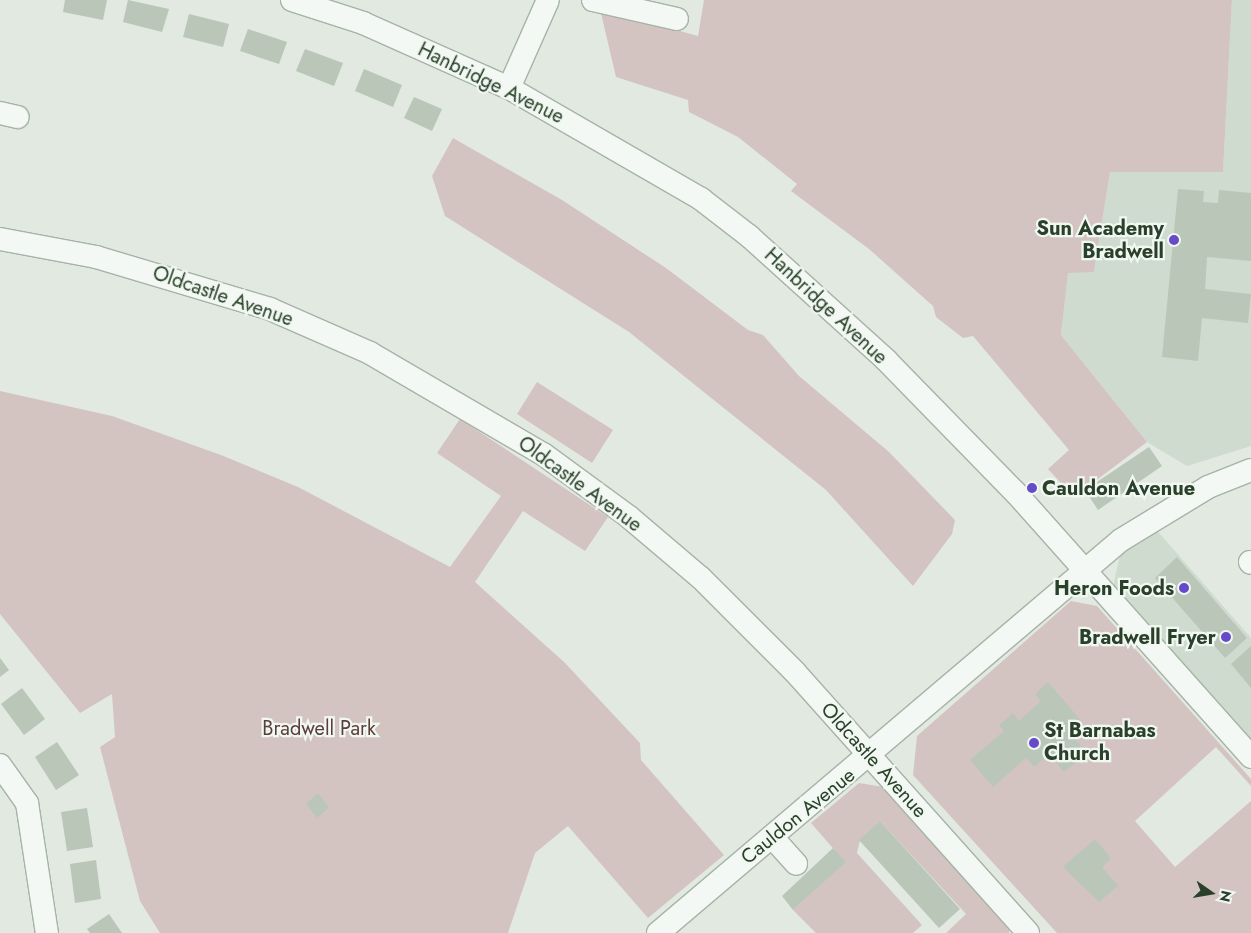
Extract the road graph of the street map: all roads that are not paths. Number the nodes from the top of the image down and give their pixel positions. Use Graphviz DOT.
graph roads {
  1 [pos="292,0"];
  2 [pos="548,0"];
  3 [pos="594,0"];
  4 [pos="677,19"];
  5 [pos="509,88"];
  6 [pos="0,239"];
  7 [pos="1251,470"];
  8 [pos="1083,572"];
  9 [pos="871,756"];
  10 [pos="1248,763"];
  11 [pos="0,765"];
  12 [pos="772,837"];
  13 [pos="796,864"];
  14 [pos="47,933"];
  15 [pos="658,933"];
  16 [pos="1028,933"];
  1 -- 5 [label="street, Hanbridge Avenue"];
  2 -- 5 [label="street"];
  3 -- 4 [label="street"];
  5 -- 8 [label="street, Hanbridge Avenue"];
  6 -- 9 [label="street, Oldcastle Avenue"];
  7 -- 8 [label="street, Cauldon Avenue"];
  8 -- 9 [label="street, Cauldon Avenue"];
  8 -- 10 [label="street, Hanbridge Avenue"];
  9 -- 12 [label="street, Cauldon Avenue"];
  9 -- 16 [label="street, Oldcastle Avenue"];
  11 -- 14 [label="street"];
  12 -- 13 [label="street"];
  12 -- 15 [label="street, Cauldon Avenue"];
}
